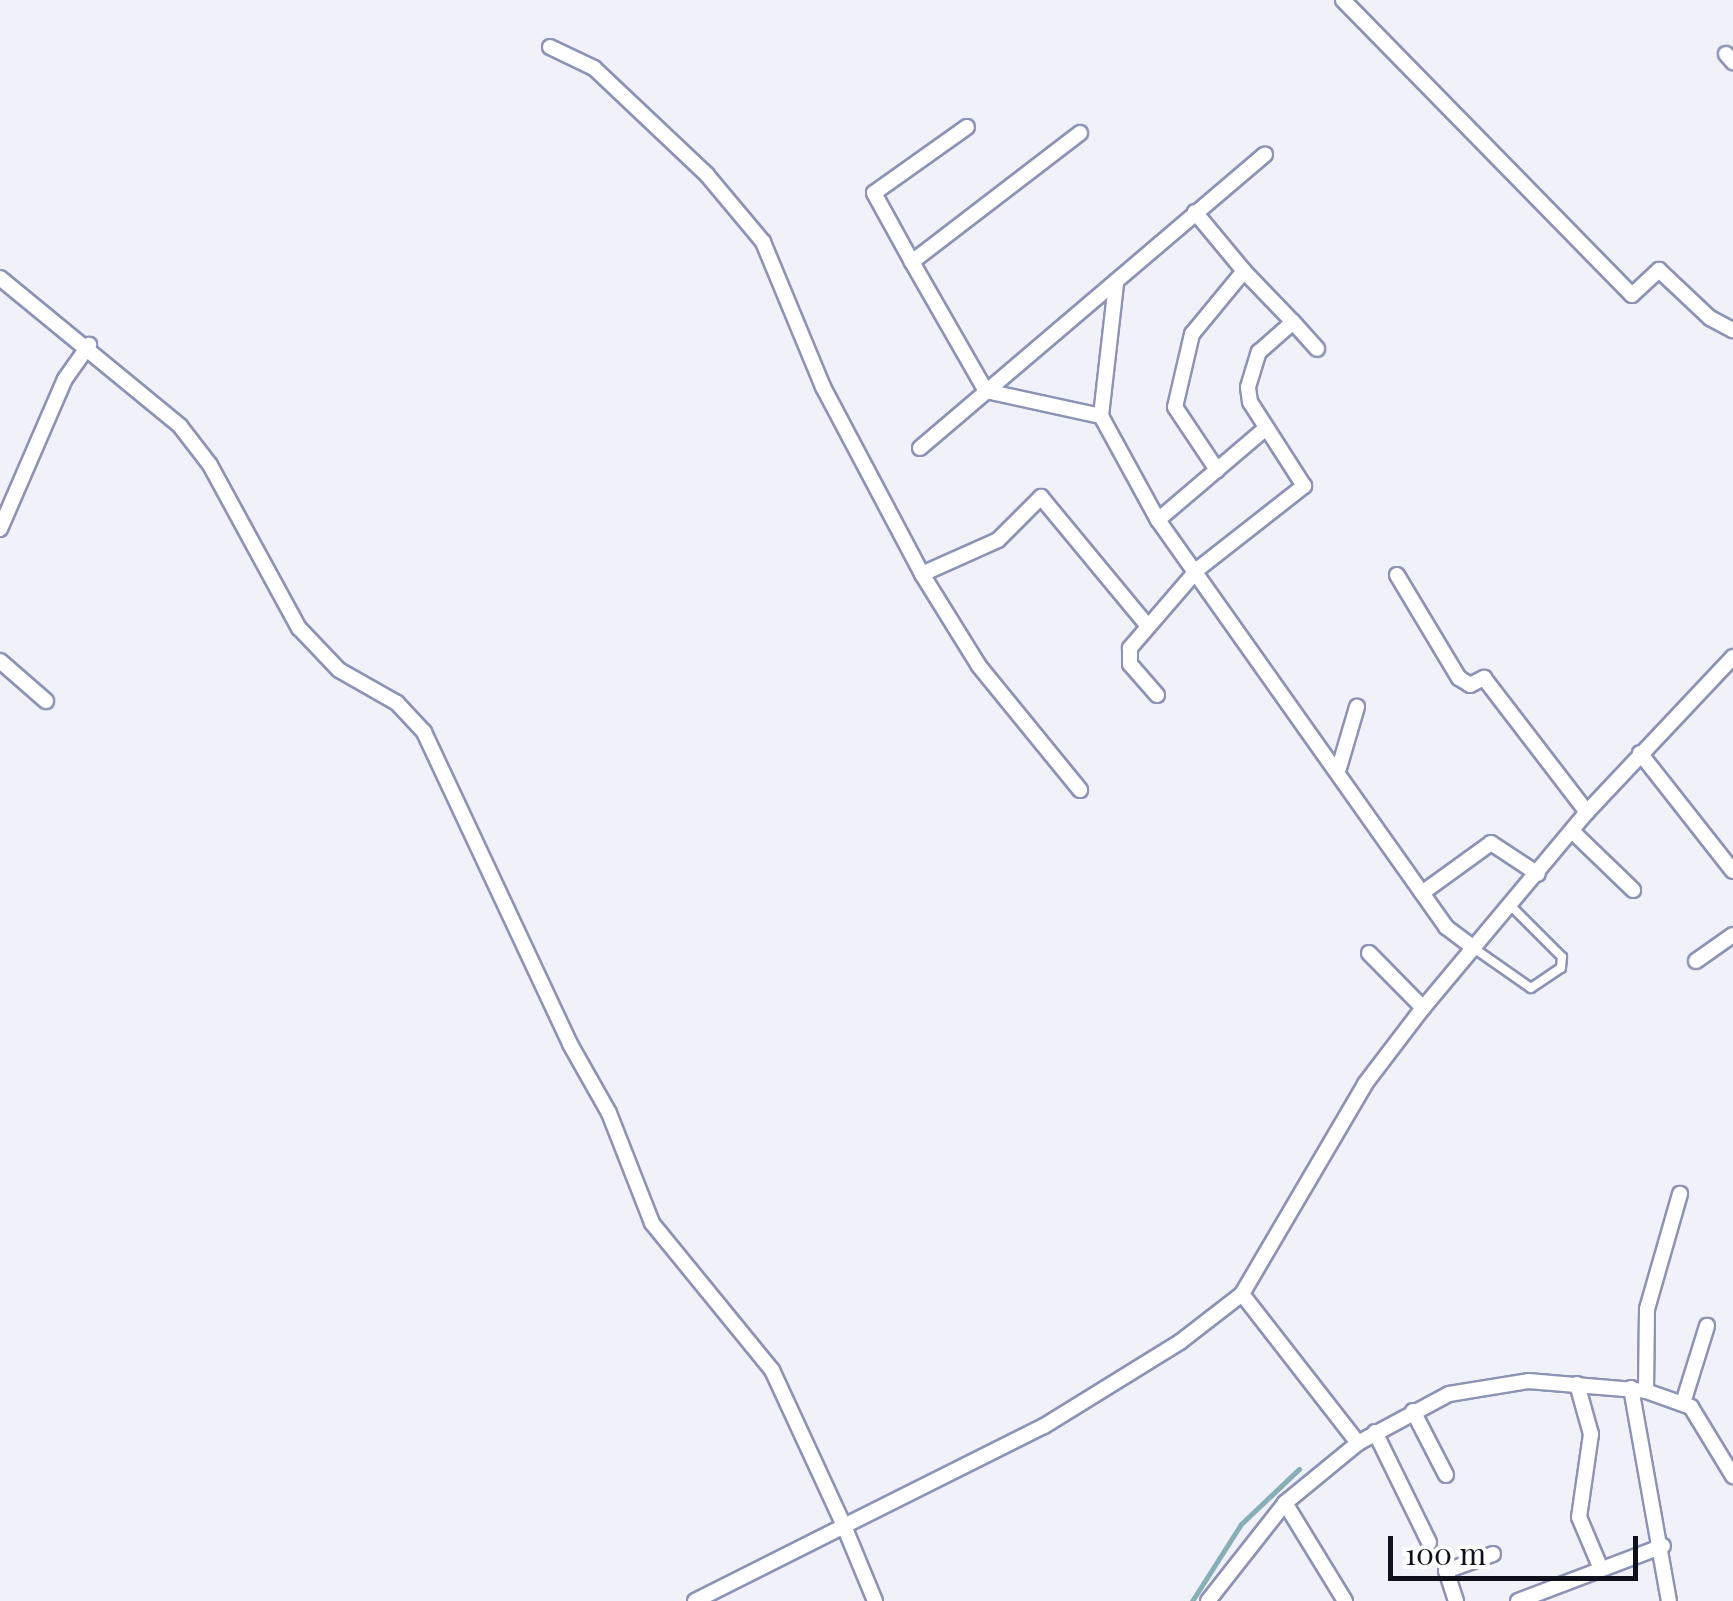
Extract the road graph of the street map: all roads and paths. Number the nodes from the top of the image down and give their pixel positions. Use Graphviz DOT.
graph roads {
  1 [pos="1342,0"];
  2 [pos="550,47"];
  3 [pos="967,127"];
  4 [pos="1080,133"];
  5 [pos="1264,154"];
  6 [pos="1195,212"];
  7 [pos="912,262"];
  8 [pos="1244,270"];
  9 [pos="0,278"];
  10 [pos="1116,284"];
  11 [pos="1293,322"];
  12 [pos="1733,330"];
  13 [pos="89,344"];
  14 [pos="1317,349"];
  15 [pos="986,392"];
  16 [pos="1101,416"];
  17 [pos="1266,428"];
  18 [pos="920,448"];
  19 [pos="1217,470"];
  20 [pos="1158,520"];
  21 [pos="0,529"];
  22 [pos="1198,569"];
  23 [pos="922,574"];
  24 [pos="1396,575"];
  25 [pos="1146,625"];
  26 [pos="1733,657"];
  27 [pos="0,661"];
  28 [pos="1158,695"];
  29 [pos="46,701"];
  30 [pos="1358,707"];
  31 [pos="1640,753"];
  32 [pos="1339,768"];
  33 [pos="1080,790"];
  34 [pos="1587,812"];
  35 [pos="1572,831"];
  36 [pos="1733,871"];
  37 [pos="1538,874"];
  38 [pos="1633,890"];
  39 [pos="1422,893"];
  40 [pos="1512,908"];
  41 [pos="1733,934"];
  42 [pos="1475,949"];
  43 [pos="1369,953"];
  44 [pos="1696,961"];
  45 [pos="1424,1008"];
  46 [pos="1680,1194"];
  47 [pos="1242,1294"];
  48 [pos="1706,1326"];
  49 [pos="1578,1384"];
  50 [pos="1642,1384"];
  51 [pos="1683,1403"];
  52 [pos="1414,1411"];
  53 [pos="1375,1432"];
  54 [pos="1356,1441"];
  55 [pos="1446,1476"];
  56 [pos="1733,1476"];
  57 [pos="1285,1503"];
  58 [pos="1578,1516"];
  59 [pos="1559,1518"];
  60 [pos="844,1526"];
  61 [pos="1429,1542"];
  62 [pos="1663,1546"];
  63 [pos="1493,1554"];
  64 [pos="1601,1569"];
  65 [pos="695,1601"];
  66 [pos="875,1601"];
  67 [pos="1208,1601"];
  68 [pos="1345,1601"];
  69 [pos="1456,1601"];
  70 [pos="1518,1601"];
  71 [pos="1670,1601"];
  1 -- 12 [label="street"];
  2 -- 23 [label="street"];
  3 -- 7 [label="street"];
  4 -- 7 [label="street"];
  5 -- 6 [label="street"];
  6 -- 8 [label="street"];
  6 -- 10 [label="street"];
  7 -- 15 [label="street"];
  8 -- 11 [label="street"];
  8 -- 19 [label="street"];
  9 -- 13 [label="street"];
  10 -- 15 [label="street"];
  10 -- 16 [label="street"];
  11 -- 14 [label="street"];
  11 -- 17 [label="street"];
  13 -- 21 [label="street"];
  13 -- 60 [label="street"];
  15 -- 16 [label="street"];
  15 -- 18 [label="street"];
  16 -- 20 [label="street"];
  17 -- 19 [label="street"];
  17 -- 22 [label="street"];
  19 -- 20 [label="street"];
  20 -- 22 [label="street"];
  22 -- 25 [label="street"];
  22 -- 32 [label="street"];
  23 -- 25 [label="street"];
  23 -- 33 [label="street"];
  24 -- 34 [label="street"];
  25 -- 28 [label="street"];
  26 -- 31 [label="street"];
  27 -- 29 [label="street"];
  30 -- 32 [label="street"];
  31 -- 34 [label="street"];
  31 -- 36 [label="street"];
  32 -- 39 [label="street"];
  34 -- 35 [label="street"];
  35 -- 37 [label="street"];
  35 -- 38 [label="street"];
  37 -- 39 [label="street"];
  37 -- 40 [label="street"];
  39 -- 42 [label="street"];
  40 -- 42 [label="street"];
  40 -- 42 [label="lane"];
  41 -- 44 [label="street"];
  42 -- 45 [label="street"];
  43 -- 45 [label="street"];
  45 -- 47 [label="street"];
  46 -- 50 [label="street"];
  47 -- 54 [label="street"];
  47 -- 60 [label="street"];
  48 -- 51 [label="street"];
  49 -- 50 [label="street"];
  49 -- 52 [label="street"];
  49 -- 58 [label="street"];
  50 -- 51 [label="street"];
  50 -- 62 [label="street"];
  51 -- 56 [label="street"];
  52 -- 53 [label="street"];
  52 -- 55 [label="street"];
  53 -- 54 [label="street"];
  53 -- 61 [label="street"];
  54 -- 57 [label="street"];
  57 -- 67 [label="street"];
  57 -- 68 [label="street"];
  58 -- 59 [label="street"];
  58 -- 64 [label="street"];
  60 -- 65 [label="street"];
  60 -- 66 [label="street"];
  62 -- 64 [label="street"];
  62 -- 71 [label="street"];
  63 -- 69 [label="street"];
  64 -- 70 [label="street"];
}
